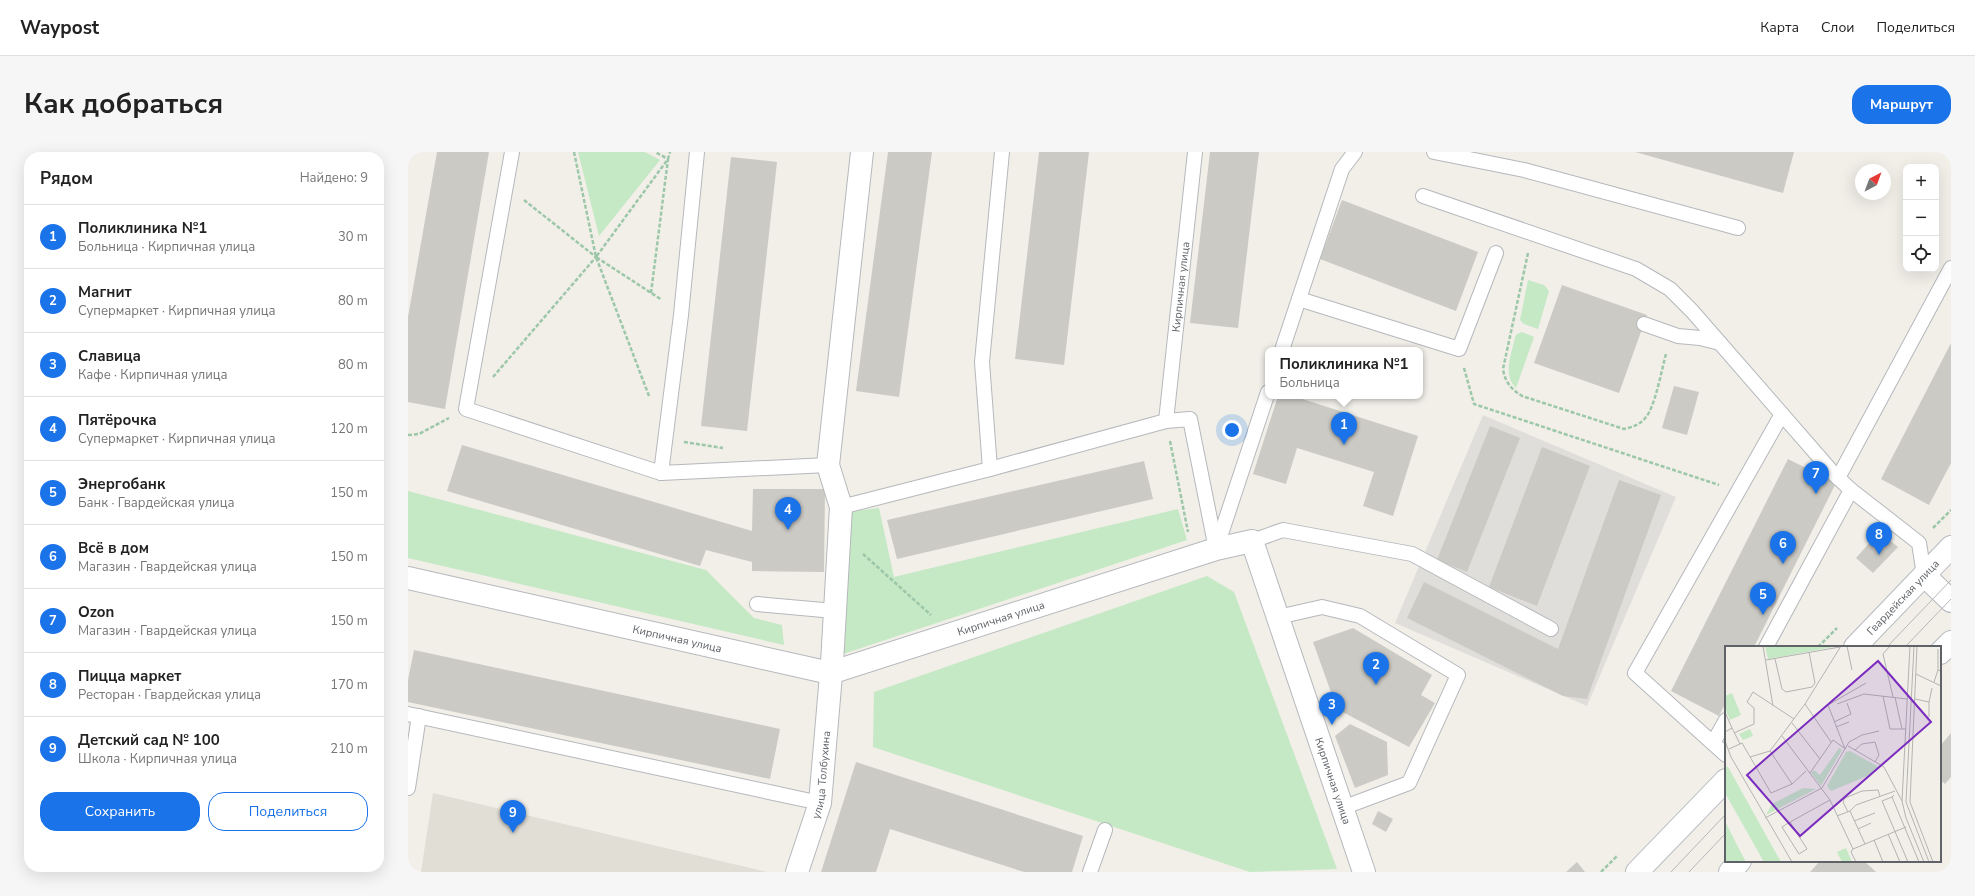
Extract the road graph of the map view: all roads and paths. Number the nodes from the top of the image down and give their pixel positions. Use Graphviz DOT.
graph roads {
  1 [pos="512,152"];
  2 [pos="574,152"];
  3 [pos="655,152"];
  4 [pos="697,152"];
  5 [pos="862,152"];
  6 [pos="1002,152"];
  7 [pos="1195,152"];
  8 [pos="1355,152"];
  9 [pos="1434,152"];
  10 [pos="506,186"];
  11 [pos="1423,196"];
  12 [pos="1738,228"];
  13 [pos="1532,233"];
  14 [pos="1496,253"];
  15 [pos="596,257"];
  16 [pos="1951,268"];
  17 [pos="652,292"];
  18 [pos="1299,299"];
  19 [pos="681,315"];
  20 [pos="1644,324"];
  21 [pos="1671,334"];
  22 [pos="1720,343"];
  23 [pos="1283,347"];
  24 [pos="1459,349"];
  25 [pos="492,378"];
  26 [pos="1266,399"];
  27 [pos="466,409"];
  28 [pos="1782,414"];
  29 [pos="1166,421"];
  30 [pos="408,435"];
  31 [pos="828,465"];
  32 [pos="990,469"];
  33 [pos="661,473"];
  34 [pos="1838,478"];
  35 [pos="1851,490"];
  36 [pos="1738,491"];
  37 [pos="841,507"];
  38 [pos="839,532"];
  39 [pos="1252,541"];
  40 [pos="1951,547"];
  41 [pos="1216,550"];
  42 [pos="1193,557"];
  43 [pos="1924,575"];
  44 [pos="408,578"];
  45 [pos="1951,600"];
  46 [pos="757,604"];
  47 [pos="834,611"];
  48 [pos="1278,617"];
  49 [pos="1551,629"];
  50 [pos="952,634"];
  51 [pos="1951,642"];
  52 [pos="1767,646"];
  53 [pos="1856,646"];
  54 [pos="1941,652"];
  55 [pos="830,673"];
  56 [pos="414,715"];
  57 [pos="1725,722"];
  58 [pos="1713,743"];
  59 [pos="1725,754"];
  60 [pos="1725,781"];
  61 [pos="408,788"];
  62 [pos="820,803"];
  63 [pos="1342,808"];
  64 [pos="1106,830"];
  65 [pos="1739,862"];
  66 [pos="797,872"];
  67 [pos="1090,872"];
  68 [pos="1364,872"];
  69 [pos="1637,872"];
  70 [pos="1730,872"];
  1 -- 10 [label="lane"];
  2 -- 15 [label="path"];
  3 -- 17 [label="path"];
  4 -- 19 [label="lane"];
  5 -- 31 [label="street"];
  6 -- 32 [label="lane"];
  7 -- 29 [label="lane, Кирпичная улица"];
  8 -- 18 [label="lane"];
  9 -- 12 [label="lane"];
  10 -- 15 [label="path"];
  10 -- 27 [label="lane"];
  11 -- 13 [label="lane"];
  13 -- 21 [label="path"];
  13 -- 22 [label="lane"];
  14 -- 24 [label="lane"];
  15 -- 17 [label="path"];
  15 -- 25 [label="path"];
  16 -- 34 [label="lane"];
  17 -- 19 [label="path"];
  18 -- 23 [label="lane"];
  18 -- 24 [label="lane"];
  19 -- 33 [label="lane"];
  20 -- 21 [label="lane"];
  21 -- 22 [label="lane"];
  22 -- 28 [label="lane"];
  24 -- 36 [label="path"];
  26 -- 41 [label="lane"];
  27 -- 30 [label="path"];
  27 -- 33 [label="lane"];
  28 -- 34 [label="lane"];
  28 -- 36 [label="lane"];
  29 -- 32 [label="lane"];
  29 -- 41 [label="lane"];
  29 -- 42 [label="path"];
  31 -- 33 [label="lane"];
  31 -- 37 [label="street"];
  32 -- 37 [label="lane"];
  34 -- 35 [label="lane"];
  35 -- 43 [label="lane"];
  35 -- 52 [label="lane"];
  36 -- 58 [label="lane"];
  37 -- 38 [label="street, улица Толбухина"];
  38 -- 47 [label="street, улица Толбухина"];
  38 -- 50 [label="path"];
  39 -- 41 [label="street, Кирпичная улица"];
  39 -- 48 [label="street, Кирпичная улица"];
  39 -- 49 [label="lane"];
  40 -- 43 [label="street, Гвардейская улица"];
  41 -- 42 [label="street, Кирпичная улица"];
  42 -- 50 [label="street, Кирпичная улица"];
  43 -- 45 [label="street"];
  43 -- 53 [label="street, Гвардейская улица"];
  44 -- 55 [label="street, Кирпичная улица"];
  46 -- 47 [label="lane"];
  47 -- 55 [label="street, улица Толбухина"];
  48 -- 63 [label="street, Кирпичная улица"];
  48 -- 63 [label="lane"];
  50 -- 55 [label="street, Кирпичная улица"];
  51 -- 54 [label="street"];
  55 -- 62 [label="street, улица Толбухина"];
  56 -- 61 [label="lane"];
  56 -- 62 [label="lane"];
  57 -- 58 [label="lane"];
  58 -- 59 [label="lane"];
  60 -- 69 [label="street"];
  62 -- 66 [label="street, улица Толбухина"];
  63 -- 68 [label="street, Кирпичная улица"];
  64 -- 67 [label="lane"];
  65 -- 70 [label="street"];
}
